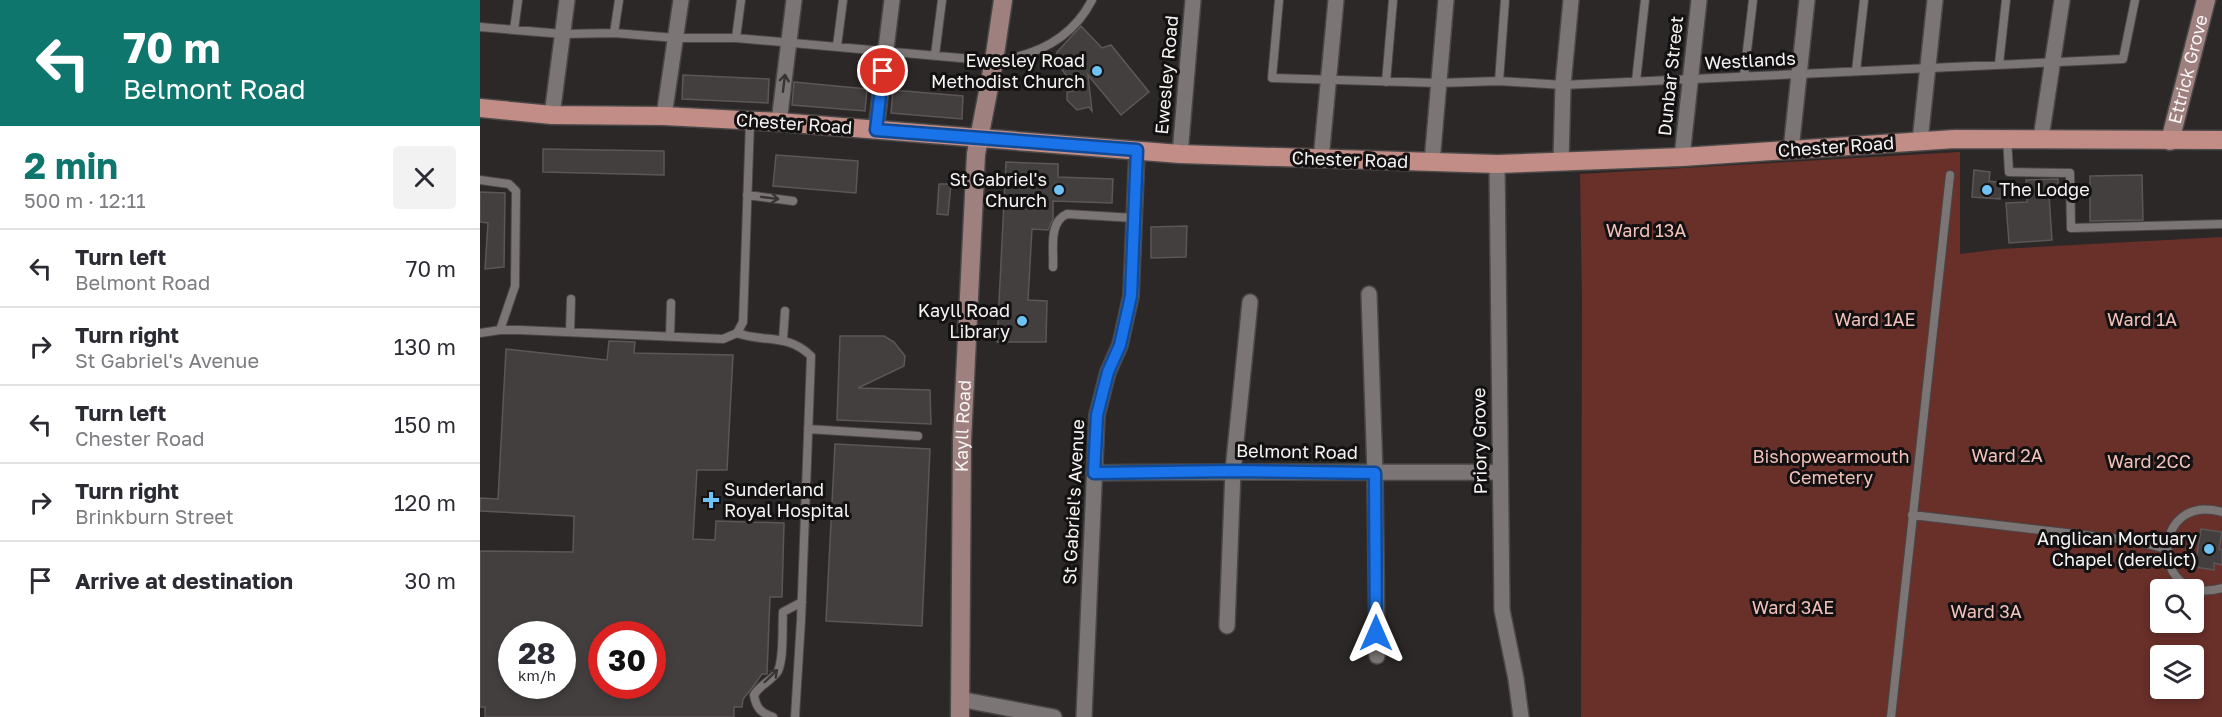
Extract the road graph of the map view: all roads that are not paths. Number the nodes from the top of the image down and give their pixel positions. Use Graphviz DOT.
graph roads {
  1 [pos="518,0"];
  2 [pos="567,0"];
  3 [pos="619,0"];
  4 [pos="681,0"];
  5 [pos="741,0"];
  6 [pos="794,0"];
  7 [pos="843,0"];
  8 [pos="892,0"];
  9 [pos="942,0"];
  10 [pos="1003,0"];
  11 [pos="1092,0"];
  12 [pos="1192,0"];
  13 [pos="1279,0"];
  14 [pos="1336,0"];
  15 [pos="1393,0"];
  16 [pos="1446,0"];
  17 [pos="1505,0"];
  18 [pos="1571,0"];
  19 [pos="1645,0"];
  20 [pos="1700,0"];
  21 [pos="1753,0"];
  22 [pos="1807,0"];
  23 [pos="1864,0"];
  24 [pos="1935,0"];
  25 [pos="2006,0"];
  26 [pos="2062,0"];
  27 [pos="2135,0"];
  28 [pos="2206,0"];
  29 [pos="480,27"];
  30 [pos="514,30"];
  31 [pos="614,33"];
  32 [pos="563,34"];
  33 [pos="676,38"];
  34 [pos="736,38"];
  35 [pos="788,44"];
  36 [pos="837,46"];
  37 [pos="885,52"];
  38 [pos="934,55"];
  39 [pos="994,61"];
  40 [pos="2052,62"];
  41 [pos="1999,64"];
  42 [pos="1927,68"];
  43 [pos="1856,71"];
  44 [pos="1799,74"];
  45 [pos="1744,76"];
  46 [pos="1690,79"];
  47 [pos="1328,80"];
  48 [pos="1499,81"];
  49 [pos="1636,81"];
  50 [pos="1386,82"];
  51 [pos="1439,83"];
  52 [pos="1563,85"];
  53 [pos="480,108"];
  54 [pos="552,115"];
  55 [pos="664,116"];
  56 [pos="750,121"];
  57 [pos="779,122"];
  58 [pos="876,130"];
  59 [pos="978,136"];
  60 [pos="2007,138"];
  61 [pos="2041,138"];
  62 [pos="2222,140"];
  63 [pos="1920,141"];
  64 [pos="2170,141"];
  65 [pos="1137,150"];
  66 [pos="1791,150"];
  67 [pos="1180,154"];
  68 [pos="1682,157"];
  69 [pos="1321,159"];
  70 [pos="1561,161"];
  71 [pos="1432,162"];
  72 [pos="1497,164"];
  73 [pos="1950,175"];
  74 [pos="480,180"];
  75 [pos="747,195"];
  76 [pos="793,201"];
  77 [pos="1134,218"];
  78 [pos="2222,224"];
  79 [pos="1053,267"];
  80 [pos="1369,294"];
  81 [pos="571,298"];
  82 [pos="1250,302"];
  83 [pos="671,303"];
  84 [pos="785,311"];
  85 [pos="500,330"];
  86 [pos="570,332"];
  87 [pos="480,333"];
  88 [pos="737,333"];
  89 [pos="670,336"];
  90 [pos="783,339"];
  91 [pos="808,429"];
  92 [pos="918,436"];
  93 [pos="1233,471"];
  94 [pos="1499,472"];
  95 [pos="1094,473"];
  96 [pos="1375,473"];
  97 [pos="2222,512"];
  98 [pos="1912,514"];
  99 [pos="2166,549"];
  100 [pos="2222,588"];
  101 [pos="802,602"];
  102 [pos="1227,626"];
  103 [pos="1377,656"];
  104 [pos="959,708"];
  105 [pos="1029,715"];
  106 [pos="773,717"];
  107 [pos="795,717"];
  108 [pos="1054,717"];
  109 [pos="1084,717"];
  110 [pos="1521,717"];
  111 [pos="1891,717"];
  1 -- 30 [label="lane"];
  2 -- 32 [label="street"];
  3 -- 31 [label="lane"];
  4 -- 33 [label="street"];
  5 -- 34 [label="lane"];
  6 -- 35 [label="street"];
  7 -- 36 [label="lane"];
  8 -- 37 [label="street"];
  9 -- 38 [label="lane"];
  10 -- 39 [label="street, Kayll Road"];
  11 -- 39 [label="lane"];
  12 -- 67 [label="street, Ewesley Road"];
  13 -- 47 [label="lane, Westlands"];
  14 -- 47 [label="street"];
  15 -- 50 [label="lane"];
  16 -- 51 [label="street"];
  17 -- 48 [label="lane"];
  18 -- 52 [label="street"];
  19 -- 49 [label="lane"];
  20 -- 46 [label="street, Dunbar Street"];
  21 -- 45 [label="lane"];
  22 -- 44 [label="street"];
  23 -- 43 [label="lane"];
  24 -- 42 [label="street"];
  25 -- 41 [label="lane"];
  26 -- 40 [label="street"];
  27 -- 40 [label="lane, Westlands"];
  28 -- 64 [label="street, Ettrick Grove"];
  29 -- 30 [label="lane"];
  30 -- 32 [label="lane"];
  31 -- 32 [label="lane"];
  31 -- 33 [label="lane"];
  32 -- 54 [label="street"];
  33 -- 34 [label="lane"];
  33 -- 55 [label="street"];
  34 -- 35 [label="lane"];
  35 -- 36 [label="lane"];
  57 -- 35 [label="street, one-way"];
  36 -- 37 [label="lane"];
  37 -- 38 [label="lane"];
  37 -- 58 [label="street"];
  38 -- 39 [label="lane"];
  39 -- 59 [label="street, Kayll Road"];
  40 -- 41 [label="lane, Westlands"];
  40 -- 61 [label="street"];
  41 -- 42 [label="lane, Westlands"];
  42 -- 43 [label="lane, Westlands"];
  42 -- 63 [label="street"];
  43 -- 44 [label="lane, Westlands"];
  44 -- 45 [label="lane, Westlands"];
  44 -- 66 [label="street"];
  45 -- 46 [label="lane, Westlands"];
  46 -- 49 [label="lane, Westlands"];
  46 -- 68 [label="street, Dunbar Street"];
  47 -- 50 [label="lane, Westlands"];
  47 -- 69 [label="street"];
  48 -- 51 [label="lane, Westlands"];
  48 -- 52 [label="lane, Westlands"];
  49 -- 52 [label="lane, Westlands"];
  50 -- 51 [label="lane, Westlands"];
  51 -- 71 [label="street"];
  52 -- 70 [label="street"];
  53 -- 54 [label="main road, Chester Road"];
  54 -- 55 [label="main road, Chester Road"];
  55 -- 56 [label="main road, Chester Road"];
  56 -- 57 [label="main road, Chester Road"];
  56 -- 75 [label="lane"];
  57 -- 58 [label="main road, Chester Road"];
  58 -- 59 [label="main road, Chester Road"];
  59 -- 65 [label="main road, Chester Road"];
  59 -- 104 [label="street, Kayll Road"];
  60 -- 61 [label="main road, Chester Road"];
  60 -- 63 [label="main road, Chester Road"];
  60 -- 78 [label="lane"];
  61 -- 64 [label="main road, Chester Road"];
  62 -- 64 [label="main road, Chester Road"];
  63 -- 66 [label="main road, Chester Road"];
  65 -- 67 [label="main road, Chester Road"];
  65 -- 77 [label="street, St Gabriel's Avenue"];
  66 -- 68 [label="main road, Chester Road"];
  67 -- 69 [label="main road, Chester Road"];
  68 -- 70 [label="main road, Chester Road"];
  69 -- 71 [label="main road, Chester Road"];
  70 -- 72 [label="main road, Chester Road"];
  71 -- 72 [label="main road, Chester Road"];
  72 -- 94 [label="street, Priory Grove"];
  73 -- 98 [label="lane"];
  74 -- 85 [label="lane"];
  75 -- 76 [label="lane, one-way"];
  75 -- 88 [label="lane"];
  77 -- 79 [label="lane"];
  77 -- 95 [label="street, St Gabriel's Avenue"];
  80 -- 96 [label="street"];
  81 -- 86 [label="lane"];
  82 -- 93 [label="street"];
  83 -- 89 [label="lane"];
  84 -- 90 [label="lane"];
  85 -- 86 [label="lane"];
  85 -- 87 [label="lane"];
  86 -- 89 [label="lane"];
  88 -- 89 [label="lane"];
  88 -- 90 [label="lane"];
  90 -- 91 [label="lane"];
  91 -- 92 [label="lane"];
  91 -- 101 [label="lane"];
  93 -- 95 [label="street, Belmont Road"];
  93 -- 96 [label="street, Belmont Road"];
  93 -- 102 [label="street"];
  94 -- 96 [label="street, Belmont Road"];
  94 -- 110 [label="street, Priory Grove"];
  95 -- 109 [label="street, St Gabriel's Avenue"];
  96 -- 103 [label="street"];
  97 -- 99 [label="lane"];
  98 -- 99 [label="lane"];
  98 -- 111 [label="lane"];
  99 -- 100 [label="lane"];
  106 -- 101 [label="lane, one-way"];
  101 -- 107 [label="lane"];
  104 -- 105 [label="street"];
  105 -- 108 [label="street"];
}
